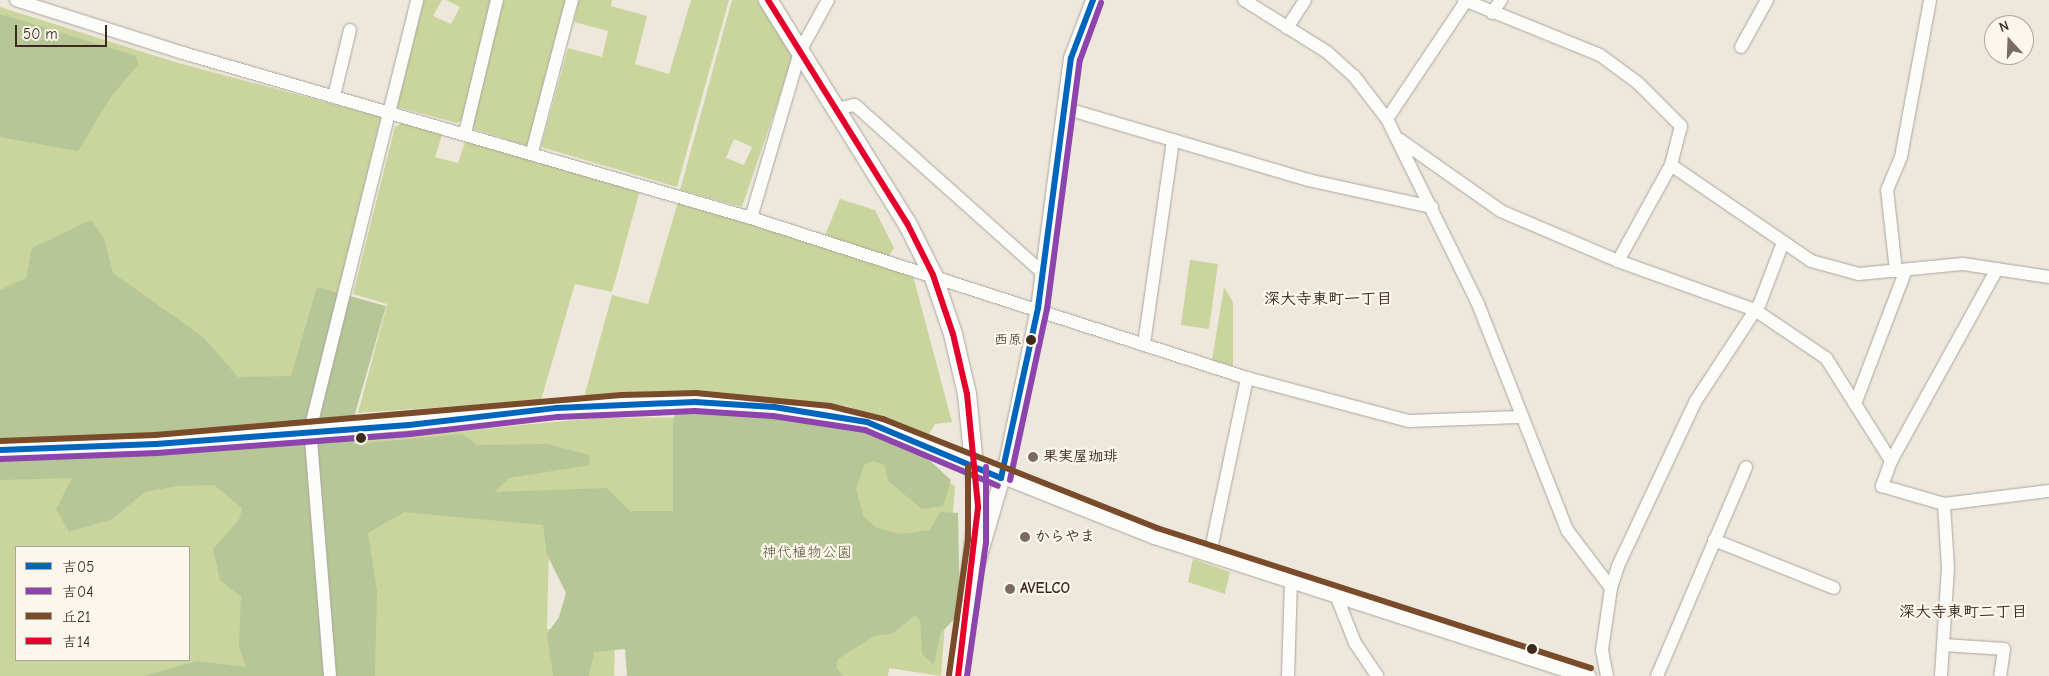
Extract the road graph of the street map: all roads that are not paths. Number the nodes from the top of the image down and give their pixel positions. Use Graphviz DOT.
graph roads {
  1 [pos="16,0"];
  2 [pos="417,0"];
  3 [pos="497,0"];
  4 [pos="572,0"];
  5 [pos="768,0"];
  6 [pos="828,0"];
  7 [pos="1092,0"];
  8 [pos="1244,0"];
  9 [pos="1305,0"];
  10 [pos="1501,0"];
  11 [pos="1767,0"];
  12 [pos="1930,0"];
  13 [pos="1465,1"];
  14 [pos="59,6"];
  15 [pos="1492,13"];
  16 [pos="1287,28"];
  17 [pos="350,30"];
  18 [pos="1741,47"];
  19 [pos="800,50"];
  20 [pos="334,96"];
  21 [pos="1064,108"];
  22 [pos="837,109"];
  23 [pos="389,112"];
  24 [pos="1387,119"];
  25 [pos="465,133"];
  26 [pos="1398,138"];
  27 [pos="1173,140"];
  28 [pos="532,152"];
  29 [pos="1671,165"];
  30 [pos="1432,207"];
  31 [pos="751,218"];
  32 [pos="1782,245"];
  33 [pos="1618,261"];
  34 [pos="1997,269"];
  35 [pos="1901,270"];
  36 [pos="1042,272"];
  37 [pos="933,275"];
  38 [pos="2049,277"];
  39 [pos="1038,308"];
  40 [pos="1755,310"];
  41 [pos="1144,344"];
  42 [pos="1248,378"];
  43 [pos="1855,404"];
  44 [pos="1519,417"];
  45 [pos="310,430"];
  46 [pos="0,450"];
  47 [pos="1891,461"];
  48 [pos="977,467"];
  49 [pos="1746,467"];
  50 [pos="1000,478"];
  51 [pos="2049,491"];
  52 [pos="1944,504"];
  53 [pos="1714,540"];
  54 [pos="1210,554"];
  55 [pos="973,576"];
  56 [pos="1291,580"];
  57 [pos="1610,588"];
  58 [pos="1834,588"];
  59 [pos="1336,595"];
  60 [pos="1944,645"];
  61 [pos="330,676"];
  62 [pos="958,676"];
  63 [pos="1288,676"];
  64 [pos="1376,676"];
  65 [pos="1588,676"];
  66 [pos="1607,676"];
  67 [pos="1657,676"];
  68 [pos="1941,676"];
  69 [pos="2000,676"];
  1 -- 14 [label="street"];
  2 -- 23 [label="street"];
  3 -- 25 [label="street"];
  4 -- 28 [label="street"];
  5 -- 19 [label="main road"];
  6 -- 19 [label="street"];
  7 -- 21 [label="street"];
  8 -- 16 [label="street"];
  9 -- 16 [label="street"];
  10 -- 15 [label="street"];
  11 -- 18 [label="street"];
  12 -- 35 [label="street"];
  13 -- 15 [label="street"];
  13 -- 24 [label="street"];
  14 -- 20 [label="street"];
  15 -- 29 [label="street"];
  16 -- 24 [label="street"];
  17 -- 20 [label="street"];
  19 -- 22 [label="main road"];
  19 -- 31 [label="street"];
  20 -- 23 [label="street"];
  21 -- 27 [label="street"];
  21 -- 36 [label="street"];
  22 -- 36 [label="street"];
  22 -- 37 [label="main road"];
  23 -- 25 [label="street"];
  23 -- 45 [label="street"];
  24 -- 26 [label="street"];
  25 -- 28 [label="street"];
  26 -- 30 [label="street"];
  26 -- 33 [label="street"];
  27 -- 30 [label="street"];
  27 -- 41 [label="street"];
  28 -- 31 [label="street"];
  29 -- 32 [label="street"];
  29 -- 33 [label="street"];
  30 -- 44 [label="street"];
  31 -- 37 [label="street"];
  32 -- 35 [label="street"];
  32 -- 40 [label="street"];
  33 -- 40 [label="street"];
  34 -- 35 [label="street"];
  34 -- 38 [label="street"];
  34 -- 47 [label="street"];
  35 -- 43 [label="street"];
  36 -- 39 [label="street"];
  37 -- 39 [label="street"];
  37 -- 48 [label="main road"];
  39 -- 41 [label="street"];
  39 -- 50 [label="street"];
  40 -- 43 [label="street"];
  40 -- 57 [label="street"];
  41 -- 42 [label="street"];
  42 -- 44 [label="street"];
  42 -- 54 [label="street"];
  43 -- 47 [label="street"];
  44 -- 57 [label="street"];
  45 -- 46 [label="street"];
  45 -- 48 [label="street"];
  45 -- 61 [label="street"];
  47 -- 52 [label="street"];
  48 -- 50 [label="street"];
  48 -- 55 [label="main road"];
  49 -- 53 [label="street"];
  50 -- 54 [label="street"];
  50 -- 55 [label="street"];
  51 -- 52 [label="street"];
  52 -- 60 [label="street"];
  53 -- 58 [label="street"];
  53 -- 67 [label="street"];
  54 -- 56 [label="street"];
  55 -- 62 [label="main road"];
  56 -- 59 [label="street"];
  56 -- 63 [label="street"];
  57 -- 66 [label="street"];
  59 -- 64 [label="street"];
  59 -- 65 [label="street"];
  60 -- 68 [label="street"];
  60 -- 69 [label="street"];
}
